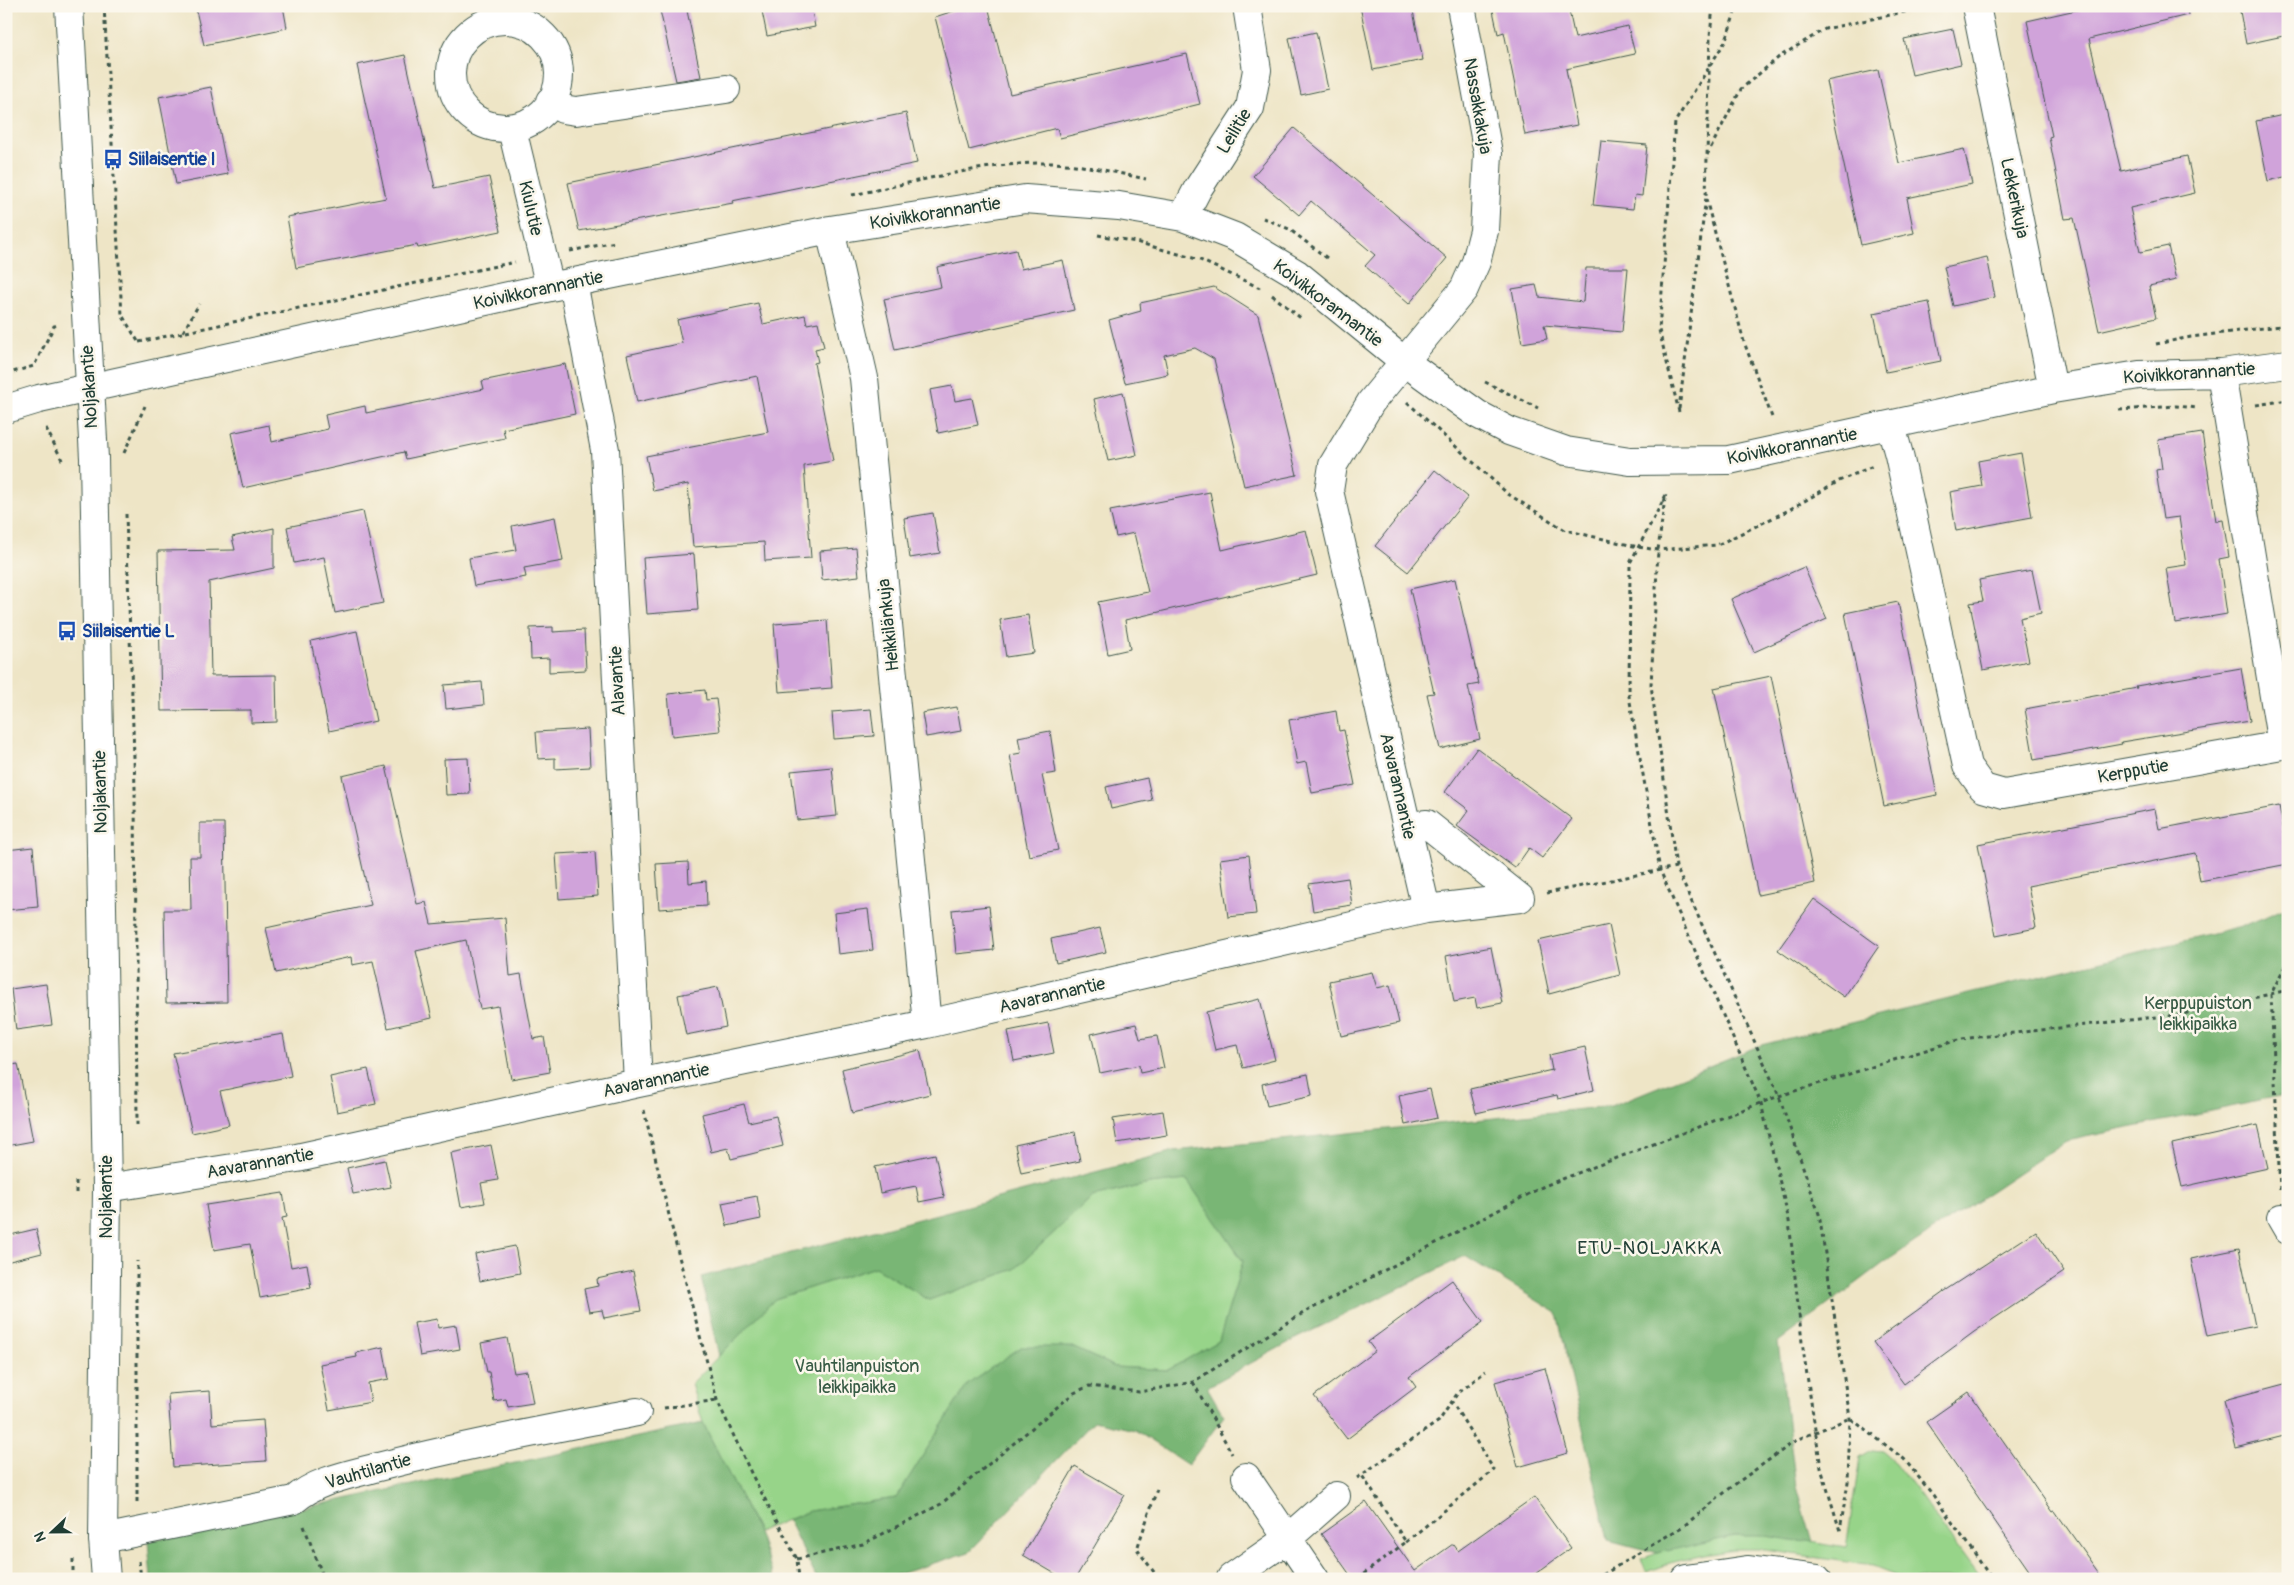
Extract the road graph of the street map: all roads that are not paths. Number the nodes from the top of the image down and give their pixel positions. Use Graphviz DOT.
graph roads {
  1 [pos="69,6"];
  2 [pos="1247,6"];
  3 [pos="1461,6"];
  4 [pos="1976,6"];
  5 [pos="490,14"];
  6 [pos="726,89"];
  7 [pos="550,101"];
  8 [pos="512,129"];
  9 [pos="1183,217"];
  10 [pos="830,230"];
  11 [pos="561,284"];
  12 [pos="1405,362"];
  13 [pos="2288,364"];
  14 [pos="2221,373"];
  15 [pos="89,388"];
  16 [pos="2053,389"];
  17 [pos="6,409"];
  18 [pos="1891,426"];
  19 [pos="1408,826"];
  20 [pos="1426,909"];
  21 [pos="927,1024"];
  22 [pos="638,1083"];
  23 [pos="107,1188"];
  24 [pos="637,1412"];
  25 [pos="1246,1477"];
  26 [pos="1336,1496"];
  27 [pos="103,1539"];
  28 [pos="1287,1539"];
  29 [pos="1231,1578"];
  30 [pos="106,1579"];
  31 [pos="1315,1579"];
  32 [pos="1686,1579"];
  33 [pos="1817,1579"];
  1 -- 15 [label="street, Noljakantie"];
  2 -- 9 [label="street, Leilitie"];
  3 -- 12 [label="street, Nassakkakuja"];
  4 -- 16 [label="street, Lekkerikuja"];
  5 -- 7 [label="street"];
  5 -- 8 [label="street"];
  6 -- 7 [label="street"];
  7 -- 8 [label="street"];
  8 -- 11 [label="street, Kiulutie"];
  9 -- 10 [label="street, Koivikkorannantie"];
  9 -- 12 [label="street, Koivikkorannantie"];
  10 -- 11 [label="street, Koivikkorannantie"];
  10 -- 21 [label="street, Heikkilänkuja"];
  11 -- 15 [label="street, Koivikkorannantie"];
  11 -- 22 [label="street, Alavantie"];
  12 -- 18 [label="street, Koivikkorannantie"];
  12 -- 19 [label="street, Aavarannantie"];
  13 -- 14 [label="street, Koivikkorannantie"];
  14 -- 16 [label="street, Koivikkorannantie"];
  14 -- 18 [label="street, Kerpputie"];
  15 -- 17 [label="street, Koivikkorannantie"];
  15 -- 23 [label="street, Noljakantie"];
  16 -- 18 [label="street, Koivikkorannantie"];
  19 -- 20 [label="street, Aavarannantie"];
  19 -- 20 [label="street"];
  20 -- 21 [label="street, Aavarannantie"];
  21 -- 22 [label="street, Aavarannantie"];
  22 -- 23 [label="street, Aavarannantie"];
  23 -- 27 [label="street, Noljakantie"];
  24 -- 27 [label="street, Vauhtilantie"];
  25 -- 28 [label="street"];
  26 -- 28 [label="street"];
  27 -- 30 [label="street, Noljakantie"];
  28 -- 29 [label="street"];
  28 -- 31 [label="street"];
  32 -- 33 [label="street"];
}
